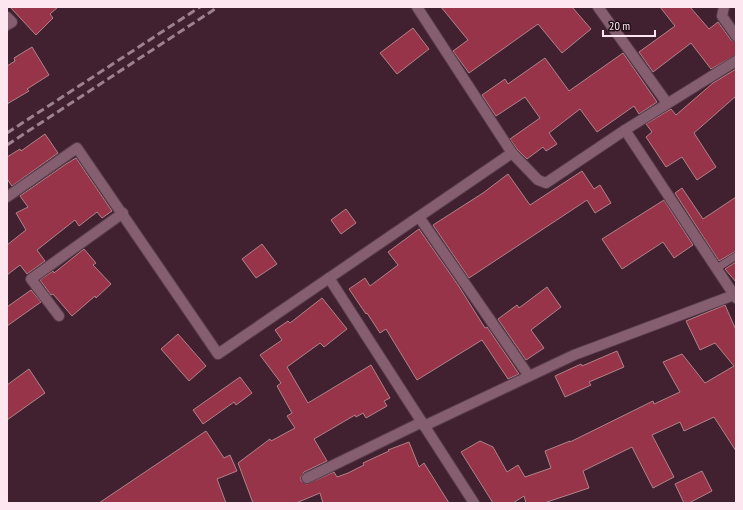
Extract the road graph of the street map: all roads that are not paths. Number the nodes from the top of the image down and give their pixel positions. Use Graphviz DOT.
graph roads {
  1 [pos="417,7"];
  2 [pos="598,7"];
  3 [pos="724,7"];
  4 [pos="7,17"];
  5 [pos="7,25"];
  6 [pos="736,36"];
  7 [pos="736,62"];
  8 [pos="667,103"];
  9 [pos="625,130"];
  10 [pos="512,153"];
  11 [pos="7,197"];
  12 [pos="123,213"];
  13 [pos="419,217"];
  14 [pos="736,256"];
  15 [pos="717,268"];
  16 [pos="329,278"];
  17 [pos="735,296"];
  18 [pos="59,316"];
  19 [pos="529,376"];
  20 [pos="423,424"];
  21 [pos="307,478"];
  22 [pos="474,503"];
  1 -- 10 [label="street"];
  2 -- 8 [label="street"];
  3 -- 6 [label="street"];
  4 -- 5 [label="street"];
  7 -- 8 [label="street"];
  8 -- 9 [label="street"];
  9 -- 10 [label="street"];
  9 -- 15 [label="street"];
  10 -- 13 [label="street"];
  11 -- 12 [label="street"];
  12 -- 16 [label="street"];
  12 -- 18 [label="street"];
  13 -- 16 [label="street"];
  13 -- 19 [label="street"];
  14 -- 15 [label="lane"];
  15 -- 17 [label="street"];
  16 -- 20 [label="street"];
  17 -- 19 [label="street"];
  19 -- 20 [label="street"];
  20 -- 21 [label="street"];
  20 -- 22 [label="street"];
}
